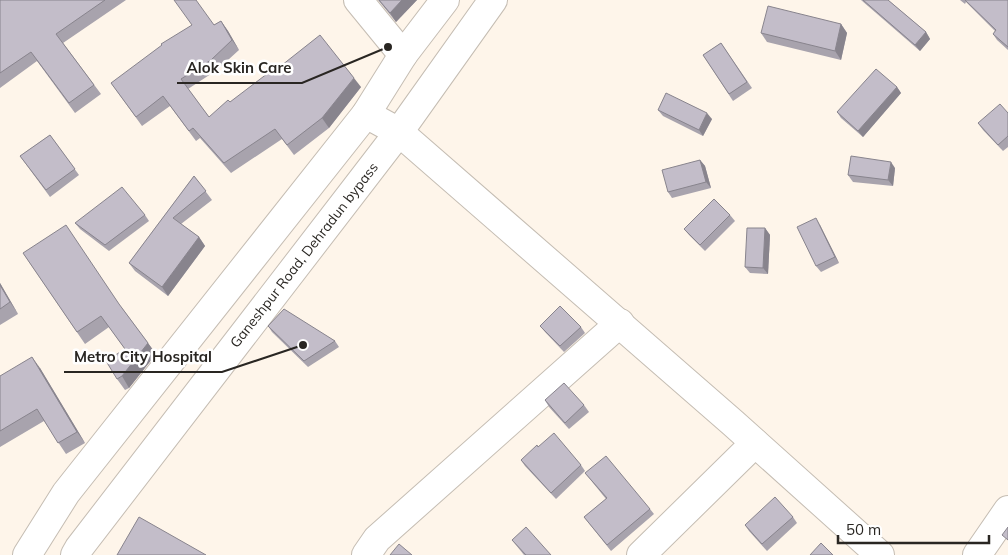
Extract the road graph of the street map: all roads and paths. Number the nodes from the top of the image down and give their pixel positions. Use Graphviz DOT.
graph roads {
  1 [pos="358,0"];
  2 [pos="445,0"];
  3 [pos="492,0"];
  4 [pos="403,55"];
  5 [pos="366,114"];
  6 [pos="399,132"];
  7 [pos="620,323"];
  8 [pos="755,443"];
  9 [pos="1008,510"];
  10 [pos="991,549"];
  11 [pos="27,555"];
  12 [pos="75,555"];
  13 [pos="366,555"];
  14 [pos="642,555"];
  15 [pos="880,555"];
  1 -- 4 [label="main road"];
  2 -- 4 [label="main road"];
  3 -- 6 [label="main road, Ganeshpur Road, Dehradun bypass"];
  4 -- 5 [label="main road"];
  5 -- 6 [label="main road"];
  5 -- 11 [label="main road"];
  6 -- 7 [label="main road"];
  6 -- 12 [label="main road, Ganeshpur Road, Dehradun bypass"];
  7 -- 8 [label="main road"];
  7 -- 13 [label="main road"];
  8 -- 14 [label="main road"];
  8 -- 15 [label="main road"];
  9 -- 10 [label="main road"];
}
